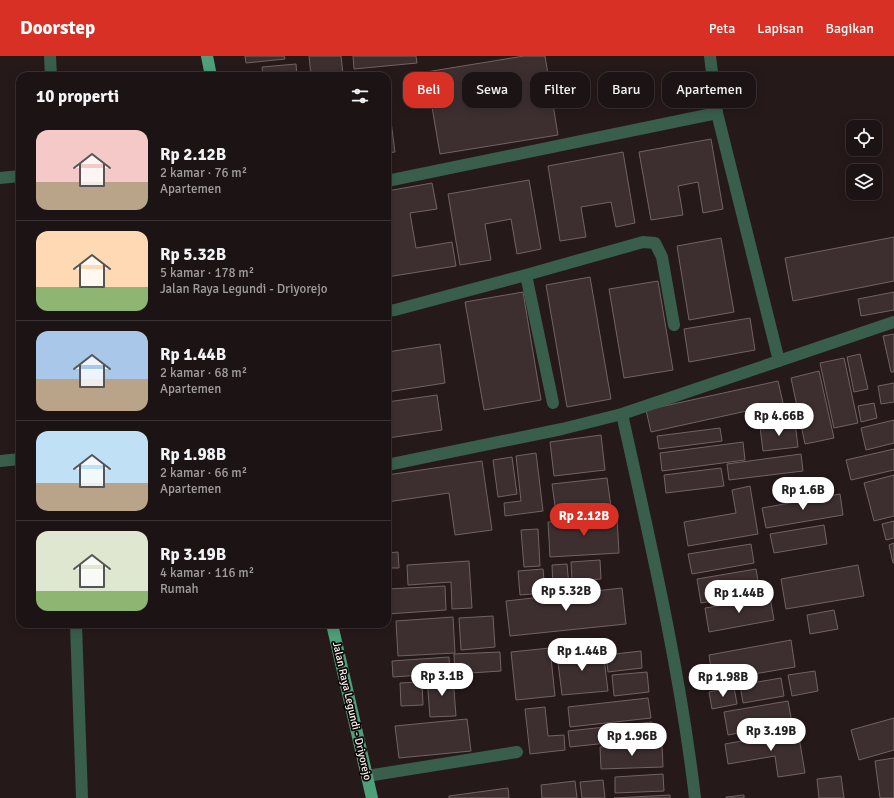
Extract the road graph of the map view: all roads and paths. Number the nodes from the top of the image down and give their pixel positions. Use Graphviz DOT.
graph roads {
  1 [pos="50,56"];
  2 [pos="206,56"];
  3 [pos="710,56"];
  4 [pos="51,72"];
  5 [pos="210,72"];
  6 [pos="717,113"];
  7 [pos="16,176"];
  8 [pos="0,178"];
  9 [pos="391,181"];
  10 [pos="526,275"];
  11 [pos="391,310"];
  12 [pos="894,322"];
  13 [pos="674,325"];
  14 [pos="779,362"];
  15 [pos="553,403"];
  16 [pos="622,414"];
  17 [pos="16,459"];
  18 [pos="0,461"];
  19 [pos="391,464"];
  20 [pos="76,628"];
  21 [pos="333,628"];
  22 [pos="517,752"];
  23 [pos="367,776"];
  24 [pos="82,798"];
  25 [pos="372,798"];
  26 [pos="695,798"];
  1 -- 4 [label="street"];
  2 -- 5 [label="main road"];
  3 -- 6 [label="street"];
  6 -- 9 [label="street"];
  6 -- 14 [label="street"];
  7 -- 8 [label="street"];
  10 -- 11 [label="street"];
  10 -- 13 [label="street"];
  10 -- 15 [label="street"];
  12 -- 14 [label="street"];
  14 -- 16 [label="street"];
  16 -- 19 [label="street"];
  16 -- 26 [label="street"];
  17 -- 18 [label="street"];
  20 -- 24 [label="street"];
  21 -- 23 [label="main road, Jalan Raya Legundi - Driyorejo"];
  22 -- 23 [label="street"];
  23 -- 25 [label="main road, Jalan Raya Legundi - Driyorejo"];
}
